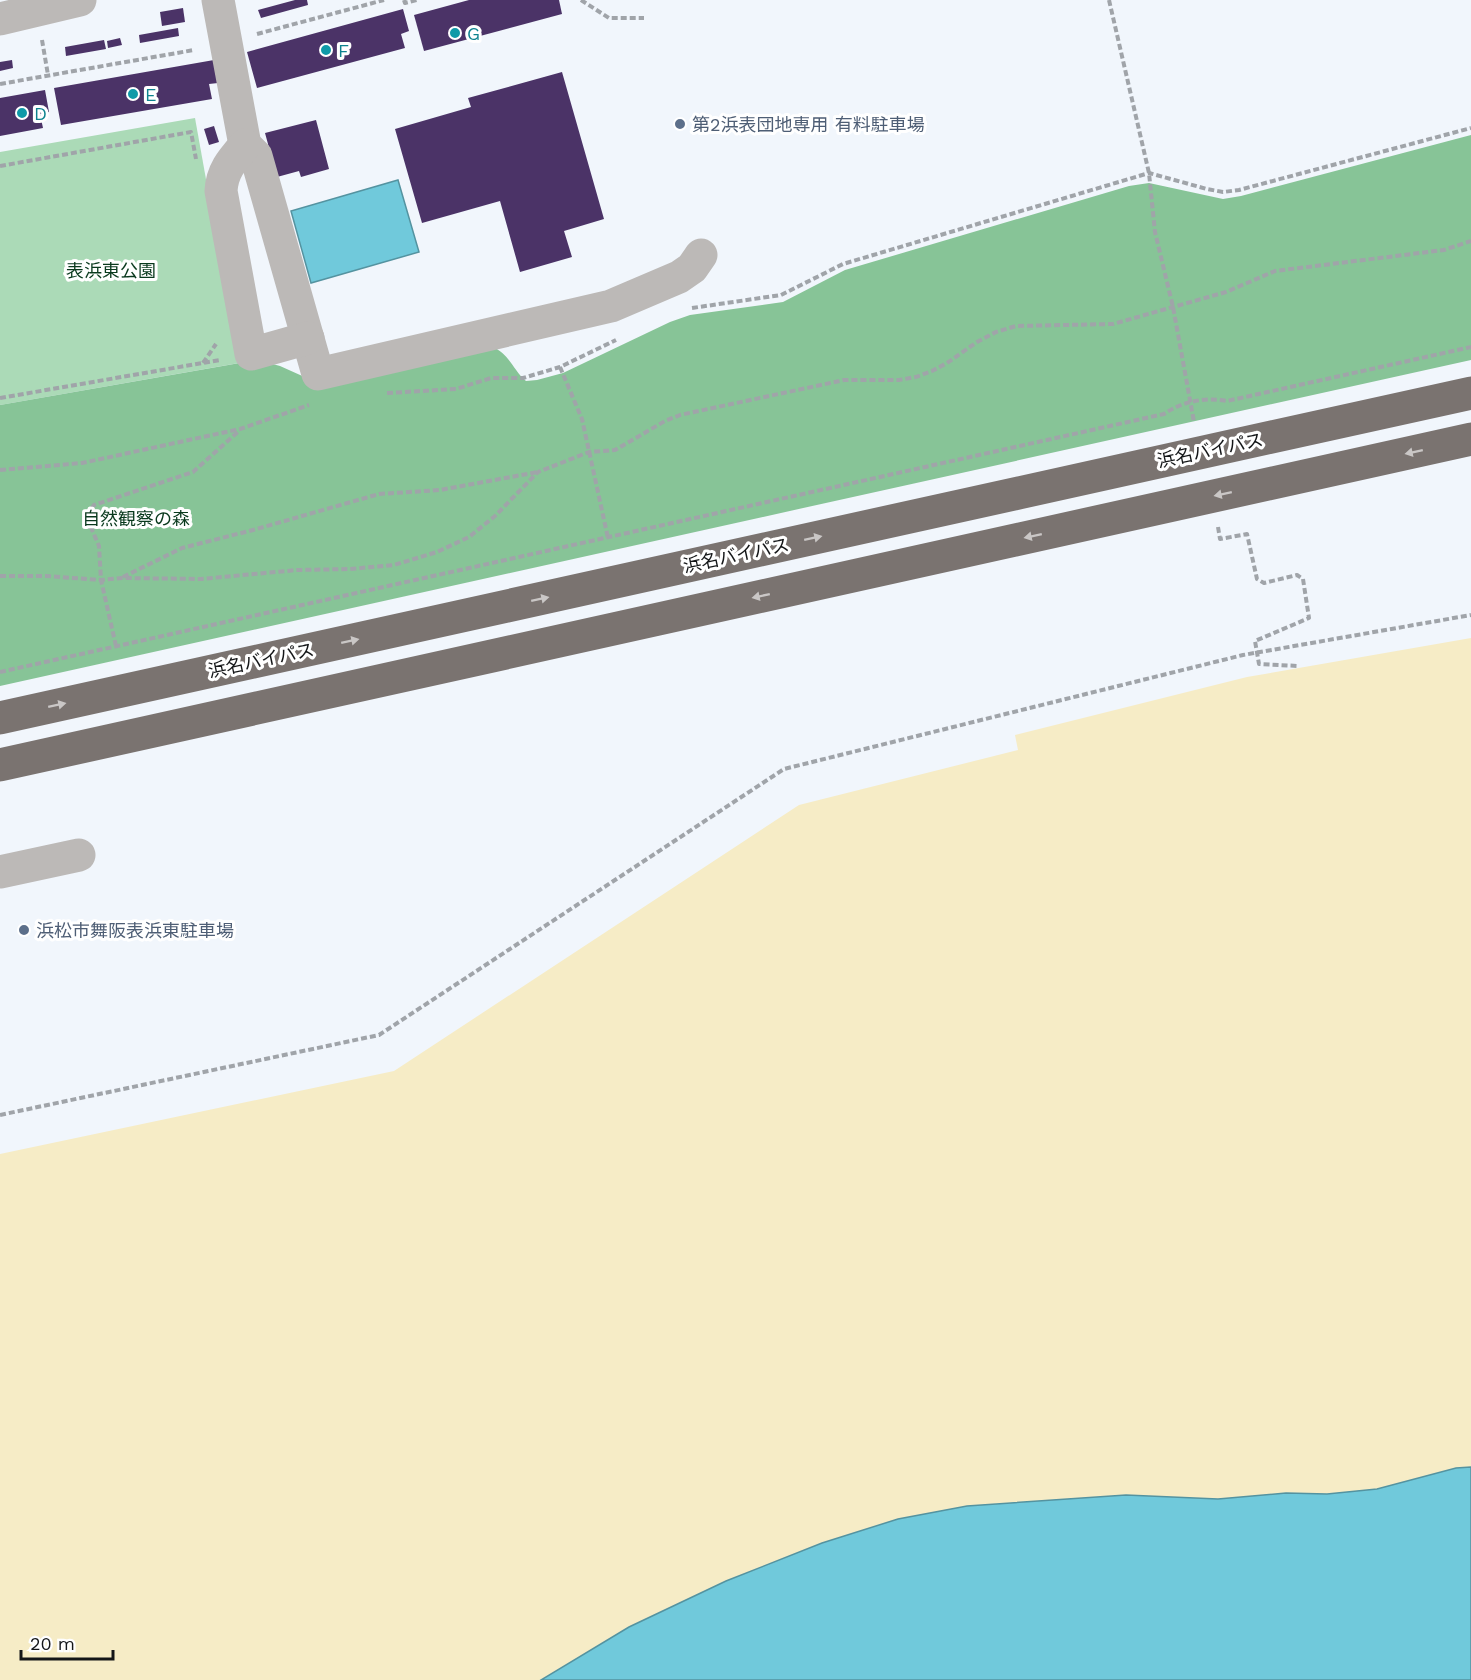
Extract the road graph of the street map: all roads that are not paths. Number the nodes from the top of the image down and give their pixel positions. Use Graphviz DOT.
graph roads {
  1 [pos="80,0"];
  2 [pos="218,0"];
  3 [pos="0,19"];
  4 [pos="245,145"];
  5 [pos="701,255"];
  6 [pos="308,338"];
  7 [pos="1471,393"];
  8 [pos="1471,439"];
  9 [pos="0,718"];
  10 [pos="0,765"];
  11 [pos="79,855"];
  12 [pos="0,872"];
  1 -- 3 [label="street"];
  2 -- 4 [label="street"];
  4 -- 6 [label="street"];
  4 -- 6 [label="street"];
  5 -- 6 [label="street"];
  9 -- 7 [label="highway, 浜名バイパス, one-way"];
  8 -- 10 [label="highway, one-way"];
  11 -- 12 [label="street"];
}
